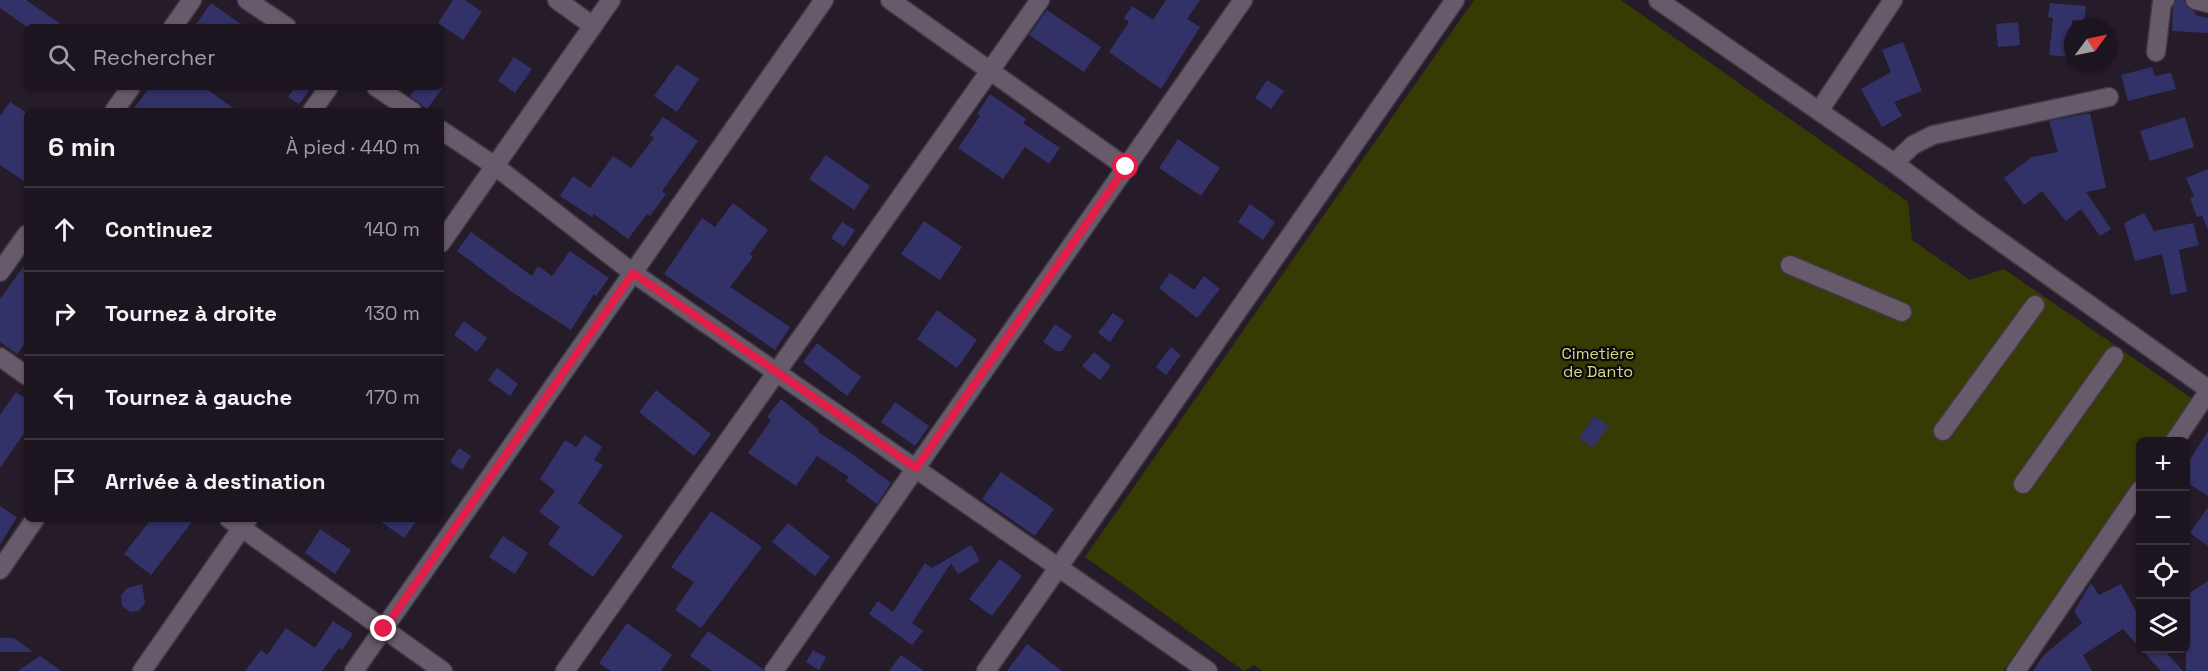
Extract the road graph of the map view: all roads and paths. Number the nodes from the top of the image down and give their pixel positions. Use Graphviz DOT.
graph roads {
  1 [pos="192,0"];
  2 [pos="247,0"];
  3 [pos="557,0"];
  4 [pos="611,0"];
  5 [pos="824,0"];
  6 [pos="890,0"];
  7 [pos="1040,0"];
  8 [pos="1244,0"];
  9 [pos="1455,0"];
  10 [pos="1658,0"];
  11 [pos="1893,0"];
  12 [pos="2164,0"];
  13 [pos="2195,0"];
  14 [pos="2208,3"];
  15 [pos="175,24"];
  16 [pos="283,24"];
  17 [pos="593,26"];
  18 [pos="2156,52"];
  19 [pos="990,70"];
  20 [pos="128,90"];
  21 [pos="327,90"];
  22 [pos="380,90"];
  23 [pos="2109,97"];
  24 [pos="116,108"];
  25 [pos="314,108"];
  26 [pos="408,108"];
  27 [pos="1819,111"];
  28 [pos="444,132"];
  29 [pos="1894,163"];
  30 [pos="495,166"];
  31 [pos="1126,167"];
  32 [pos="24,238"];
  33 [pos="444,239"];
  34 [pos="1790,265"];
  35 [pos="0,272"];
  36 [pos="633,273"];
  37 [pos="2035,305"];
  38 [pos="1902,312"];
  39 [pos="2114,356"];
  40 [pos="0,357"];
  41 [pos="777,372"];
  42 [pos="24,374"];
  43 [pos="2208,391"];
  44 [pos="1943,431"];
  45 [pos="2177,437"];
  46 [pos="916,468"];
  47 [pos="2023,484"];
  48 [pos="2139,491"];
  49 [pos="33,522"];
  50 [pos="240,522"];
  51 [pos="1059,567"];
  52 [pos="0,570"];
  53 [pos="384,629"];
  54 [pos="1202,669"];
  55 [pos="142,671"];
  56 [pos="354,671"];
  57 [pos="444,671"];
  58 [pos="565,671"];
  59 [pos="774,671"];
  60 [pos="986,671"];
  61 [pos="2016,671"];
  1 -- 15 [label="street"];
  2 -- 16 [label="street"];
  3 -- 17 [label="street"];
  4 -- 17 [label="street"];
  5 -- 36 [label="street"];
  6 -- 19 [label="street"];
  7 -- 19 [label="street"];
  8 -- 31 [label="street"];
  9 -- 51 [label="street"];
  10 -- 27 [label="street"];
  11 -- 27 [label="street"];
  12 -- 18 [label="street"];
  13 -- 14 [label="street"];
  17 -- 30 [label="street"];
  19 -- 31 [label="street"];
  19 -- 41 [label="street"];
  20 -- 24 [label="street"];
  21 -- 25 [label="street"];
  22 -- 26 [label="street"];
  23 -- 29 [label="street"];
  27 -- 29 [label="street"];
  28 -- 30 [label="street"];
  29 -- 43 [label="street"];
  30 -- 33 [label="street"];
  30 -- 36 [label="street"];
  31 -- 46 [label="street"];
  32 -- 35 [label="street"];
  34 -- 38 [label="street"];
  36 -- 41 [label="street"];
  36 -- 53 [label="street"];
  37 -- 44 [label="street"];
  39 -- 47 [label="street"];
  40 -- 42 [label="street"];
  41 -- 46 [label="street"];
  41 -- 58 [label="street"];
  43 -- 45 [label="street"];
  46 -- 51 [label="street"];
  46 -- 59 [label="street"];
  48 -- 61 [label="street"];
  49 -- 52 [label="street"];
  50 -- 53 [label="street"];
  50 -- 55 [label="street"];
  51 -- 54 [label="street"];
  51 -- 60 [label="street"];
  53 -- 56 [label="street"];
  53 -- 57 [label="street"];
}
